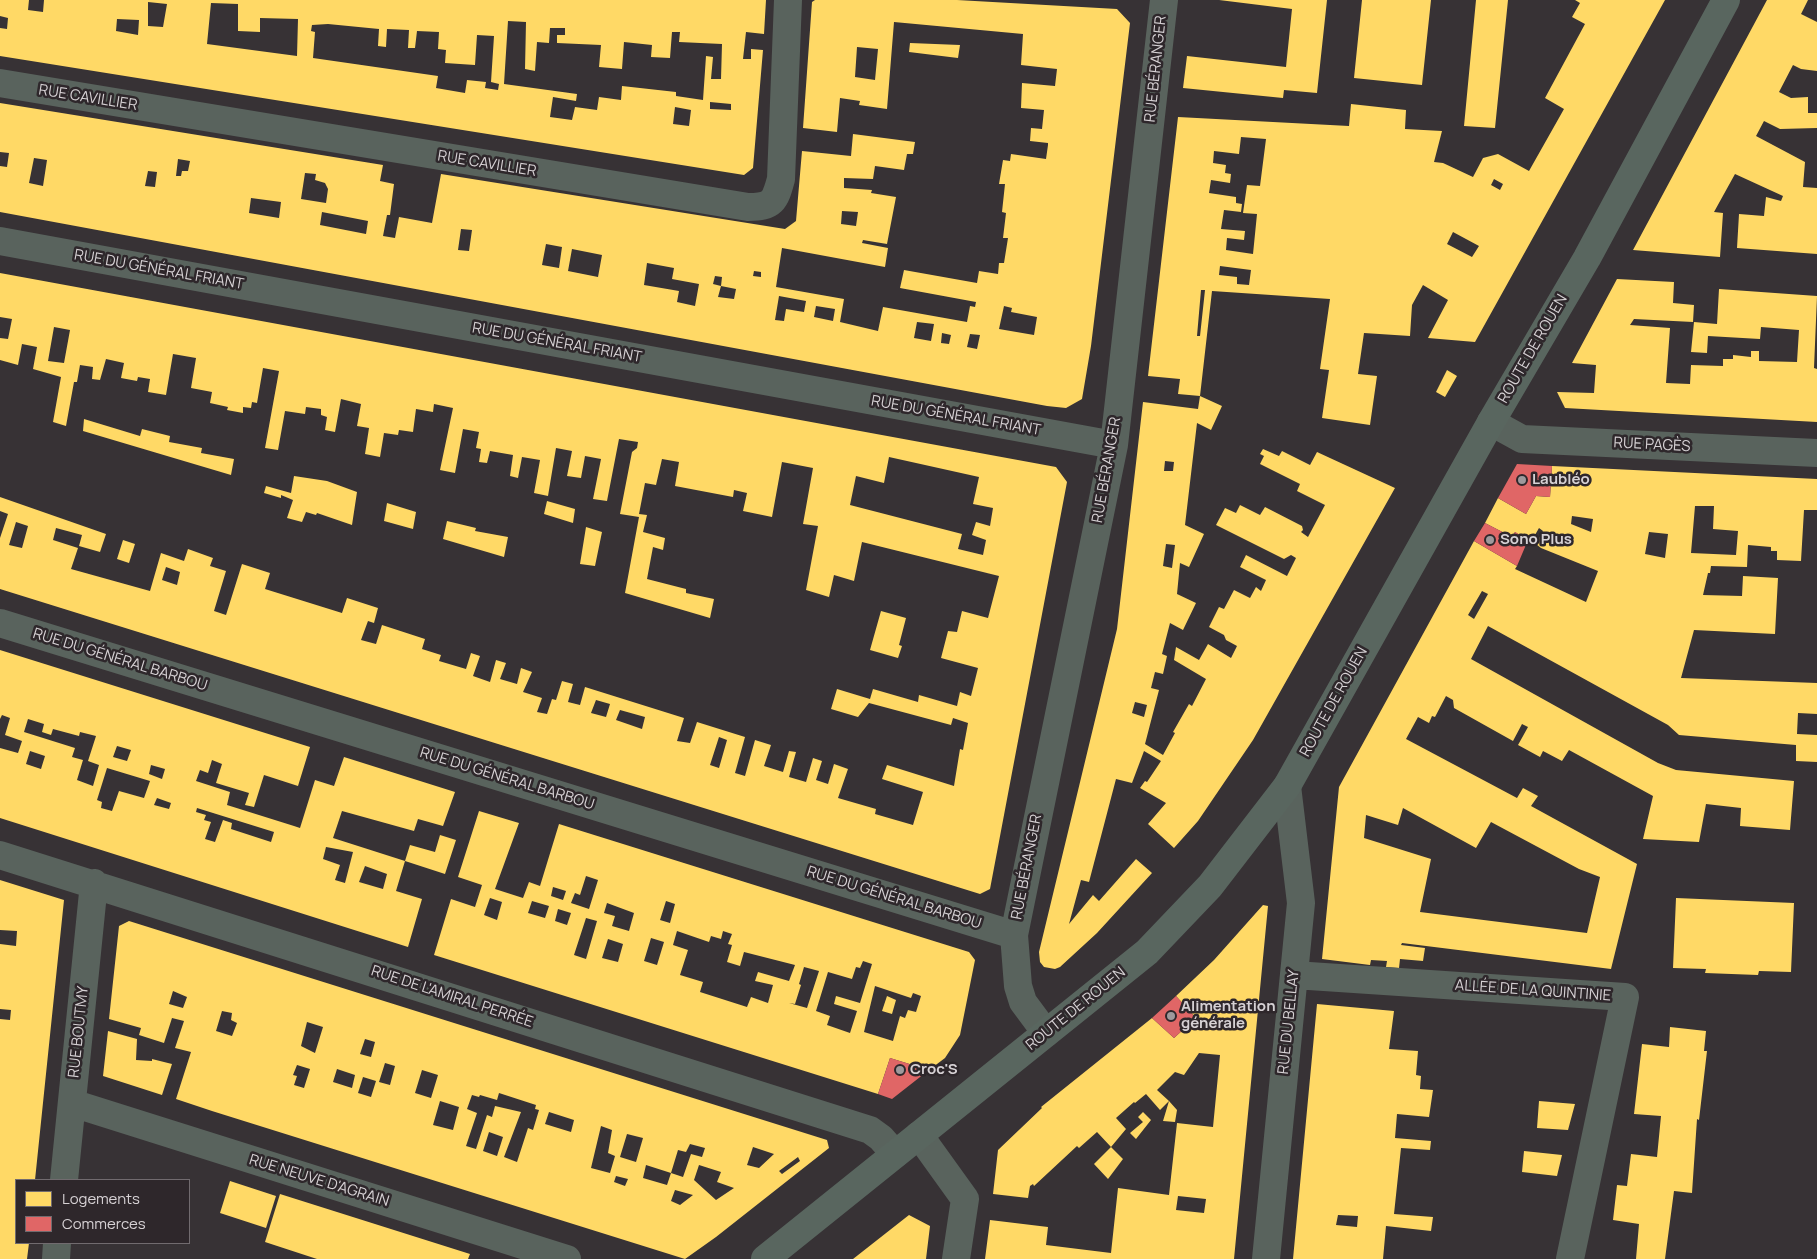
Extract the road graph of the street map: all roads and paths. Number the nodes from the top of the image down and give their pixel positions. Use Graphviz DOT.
graph roads {
  1 [pos="788,0"];
  2 [pos="1164,0"];
  3 [pos="1726,0"];
  4 [pos="0,83"];
  5 [pos="0,241"];
  6 [pos="1491,422"];
  7 [pos="1114,445"];
  8 [pos="1817,453"];
  9 [pos="0,623"];
  10 [pos="1287,786"];
  11 [pos="0,855"];
  12 [pos="94,883"];
  13 [pos="1014,935"];
  14 [pos="1294,975"];
  15 [pos="1046,1033"];
  16 [pos="72,1103"];
  17 [pos="919,1135"];
  18 [pos="895,1154"];
  19 [pos="64,1179"];
  20 [pos="57,1244"];
  21 [pos="56,1259"];
  22 [pos="567,1259"];
  23 [pos="765,1259"];
  24 [pos="956,1259"];
  25 [pos="1266,1259"];
  26 [pos="1570,1259"];
  1 -- 4 [label="street, RUE CAVILLIER"];
  2 -- 7 [label="street, RUE BÉRANGER"];
  3 -- 6 [label="main road, ROUTE DE ROUEN"];
  5 -- 7 [label="street, RUE DU GÉNÉRAL FRIANT"];
  6 -- 8 [label="street, RUE PAGÈS"];
  6 -- 10 [label="main road, ROUTE DE ROUEN"];
  7 -- 13 [label="street, RUE BÉRANGER"];
  9 -- 13 [label="street, RUE DU GÉNÉRAL BARBOU"];
  10 -- 14 [label="street, RUE DU BELLAY"];
  10 -- 15 [label="main road, ROUTE DE ROUEN"];
  11 -- 12 [label="street, RUE DE L'AMIRAL PERRÉE"];
  12 -- 16 [label="street, RUE BOUTMY"];
  12 -- 18 [label="street, RUE DE L'AMIRAL PERRÉE"];
  13 -- 15 [label="street, RUE BÉRANGER"];
  14 -- 25 [label="street, RUE DU BELLAY"];
  14 -- 26 [label="street, ALLÉE DE LA QUINTINIE"];
  15 -- 17 [label="main road, ROUTE DE ROUEN"];
  16 -- 19 [label="street, RUE BOUTMY"];
  16 -- 22 [label="street, RUE NEUVE D'AGRAIN"];
  17 -- 18 [label="main road, ROUTE DE ROUEN"];
  17 -- 24 [label="street"];
  18 -- 23 [label="main road, ROUTE DE ROUEN"];
  20 -- 21 [label="street"];
}
